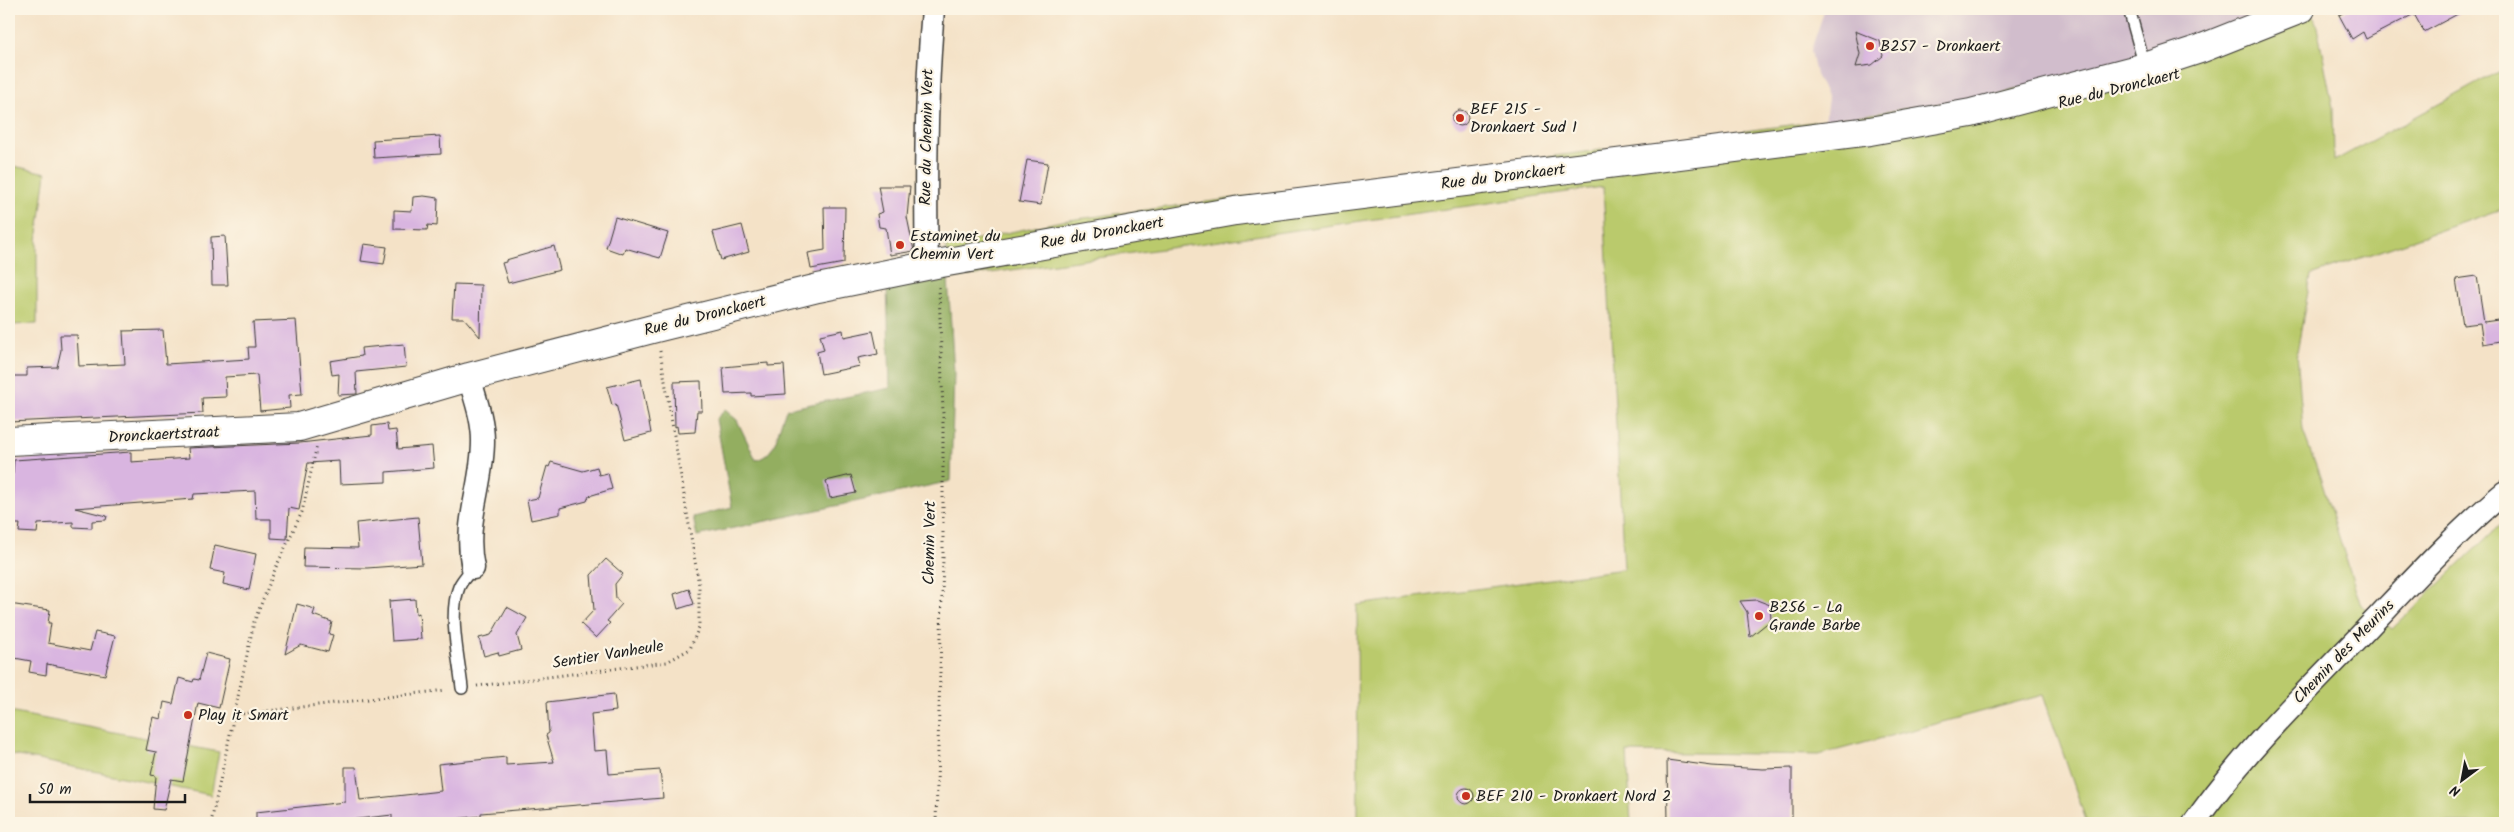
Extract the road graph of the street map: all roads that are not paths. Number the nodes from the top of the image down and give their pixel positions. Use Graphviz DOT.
graph roads {
  1 [pos="933,9"];
  2 [pos="2129,9"];
  3 [pos="2301,9"];
  4 [pos="2324,9"];
  5 [pos="2145,67"];
  6 [pos="1902,127"];
  7 [pos="932,265"];
  8 [pos="469,377"];
  9 [pos="318,422"];
  10 [pos="9,442"];
  11 [pos="2505,492"];
  12 [pos="473,568"];
  13 [pos="462,688"];
  14 [pos="2194,823"];
  1 -- 7 [label="street, Rue du Chemin Vert"];
  2 -- 5 [label="lane"];
  3 -- 5 [label="main road, Rue du Dronckaert"];
  4 -- 6 [label="main road, Rue du Dronckaert"];
  5 -- 6 [label="main road, Rue du Dronckaert"];
  6 -- 7 [label="main road, Rue du Dronckaert"];
  7 -- 8 [label="main road, Rue du Dronckaert"];
  8 -- 9 [label="main road, Rue du Dronckaert"];
  8 -- 12 [label="street"];
  9 -- 10 [label="main road, Dronckaertstraat"];
  11 -- 14 [label="street, Chemin des Meurins"];
  12 -- 13 [label="lane"];
}
